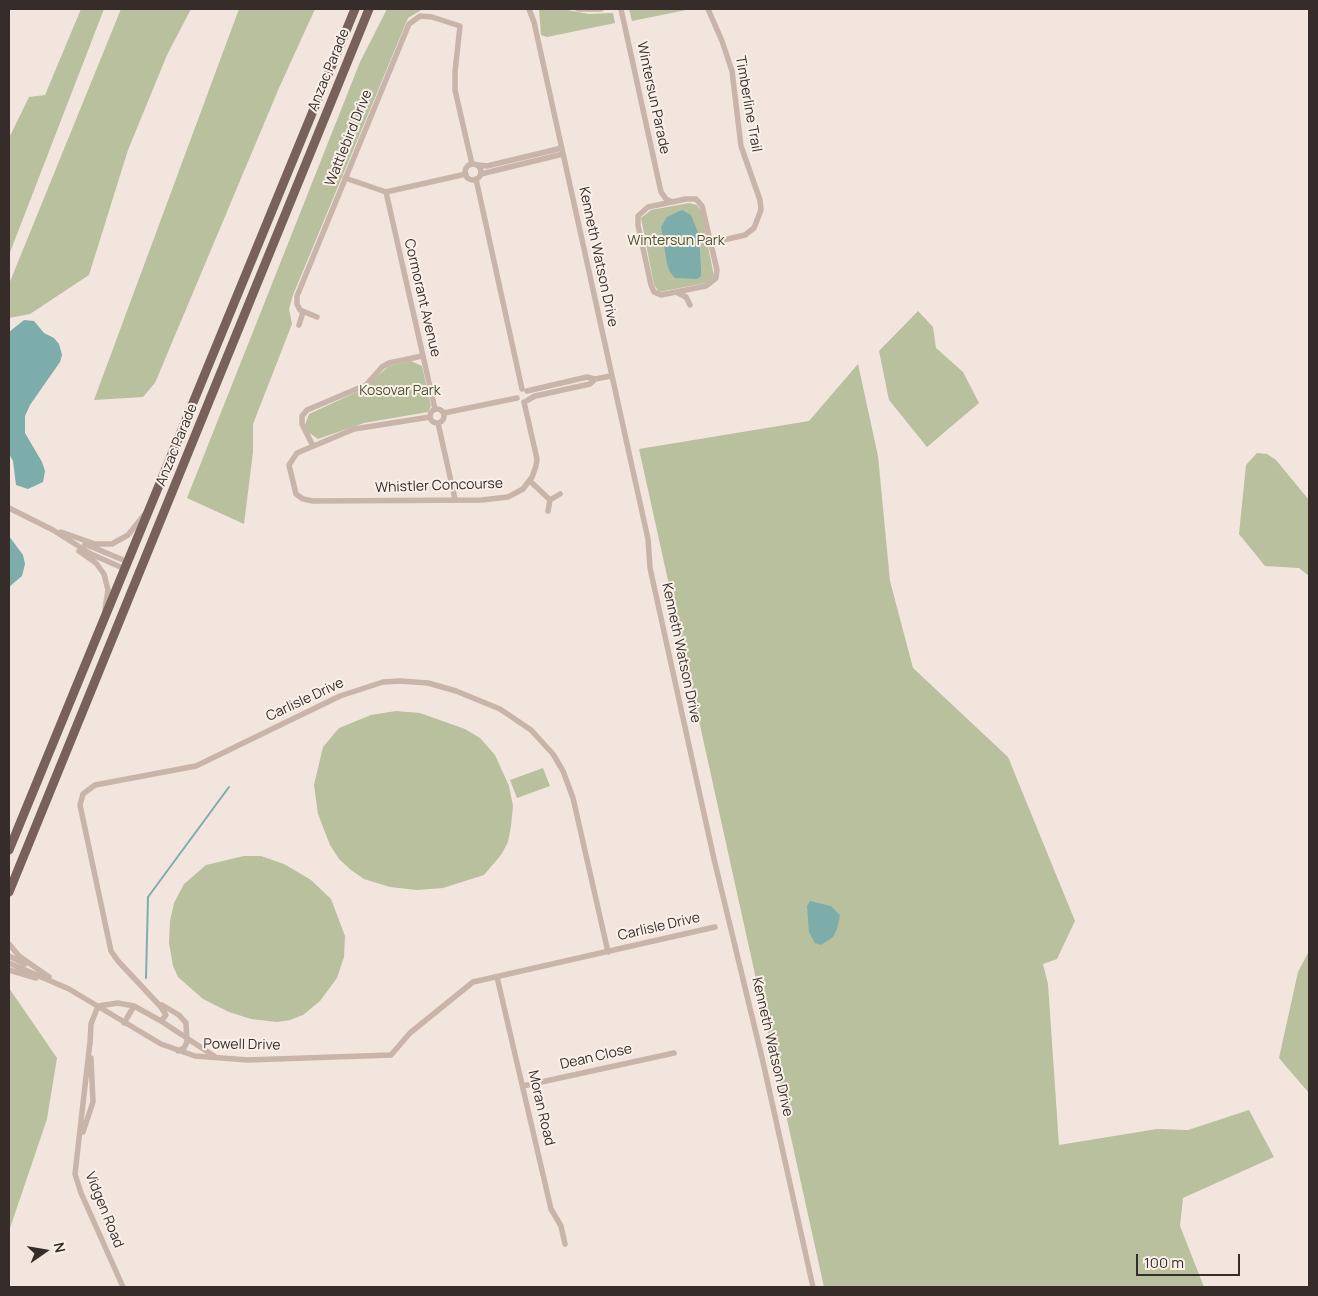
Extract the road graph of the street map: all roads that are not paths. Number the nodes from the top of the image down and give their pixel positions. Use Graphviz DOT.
graph roads {
  1 [pos="355,9"];
  2 [pos="369,9"];
  3 [pos="530,9"];
  4 [pos="536,9"];
  5 [pos="578,9"];
  6 [pos="601,9"];
  7 [pos="621,9"];
  8 [pos="708,9"];
  9 [pos="534,22"];
  10 [pos="562,151"];
  11 [pos="475,164"];
  12 [pos="466,174"];
  13 [pos="481,174"];
  14 [pos="345,178"];
  15 [pos="476,179"];
  16 [pos="386,192"];
  17 [pos="661,192"];
  18 [pos="674,202"];
  19 [pos="654,206"];
  20 [pos="709,237"];
  21 [pos="722,240"];
  22 [pos="713,252"];
  23 [pos="697,288"];
  24 [pos="675,293"];
  25 [pos="303,312"];
  26 [pos="317,317"];
  27 [pos="299,326"];
  28 [pos="422,356"];
  29 [pos="611,376"];
  30 [pos="595,379"];
  31 [pos="524,390"];
  32 [pos="517,398"];
  33 [pos="526,401"];
  34 [pos="435,409"];
  35 [pos="444,414"];
  36 [pos="430,417"];
  37 [pos="438,423"];
  38 [pos="313,446"];
  39 [pos="530,481"];
  40 [pos="560,494"];
  41 [pos="455,499"];
  42 [pos="550,500"];
  43 [pos="150,506"];
  44 [pos="9,508"];
  45 [pos="548,511"];
  46 [pos="50,528"];
  47 [pos="126,566"];
  48 [pos="140,571"];
  49 [pos="103,622"];
  50 [pos="9,850"];
  51 [pos="13,882"];
  52 [pos="9,892"];
  53 [pos="9,897"];
  54 [pos="715,927"];
  55 [pos="9,944"];
  56 [pos="608,952"];
  57 [pos="9,956"];
  58 [pos="9,963"];
  59 [pos="9,970"];
  60 [pos="497,977"];
  61 [pos="52,980"];
  62 [pos="62,986"];
  63 [pos="158,1003"];
  64 [pos="98,1006"];
  65 [pos="134,1006"];
  66 [pos="161,1021"];
  67 [pos="124,1023"];
  68 [pos="188,1040"];
  69 [pos="90,1042"];
  70 [pos="178,1051"];
  71 [pos="674,1053"];
  72 [pos="391,1055"];
  73 [pos="218,1058"];
  74 [pos="523,1086"];
  75 [pos="80,1139"];
  76 [pos="565,1244"];
  77 [pos="123,1287"];
  78 [pos="813,1287"];
  1 -- 43 [label="main road, Anzac Parade"];
  2 -- 48 [label="main road, Anzac Parade"];
  3 -- 9 [label="street, Kenneth Watson Drive"];
  4 -- 9 [label="street, Kenneth Watson Drive"];
  5 -- 6 [label="street"];
  7 -- 17 [label="street, Wintersun Parade"];
  8 -- 21 [label="street, Timberline Trail"];
  9 -- 10 [label="street, Kenneth Watson Drive"];
  10 -- 11 [label="street"];
  10 -- 13 [label="street"];
  10 -- 29 [label="street, Kenneth Watson Drive"];
  11 -- 12 [label="street"];
  11 -- 13 [label="street"];
  11 -- 14 [label="street, Wattlebird Drive"];
  12 -- 15 [label="street"];
  12 -- 16 [label="street"];
  13 -- 15 [label="street"];
  14 -- 16 [label="street"];
  14 -- 25 [label="street, Wattlebird Drive"];
  15 -- 31 [label="street"];
  16 -- 28 [label="street, Cormorant Avenue"];
  17 -- 18 [label="street"];
  17 -- 19 [label="street"];
  18 -- 19 [label="street"];
  18 -- 20 [label="street"];
  19 -- 24 [label="street"];
  20 -- 21 [label="street, Timberline Trail"];
  20 -- 22 [label="street"];
  21 -- 22 [label="street"];
  22 -- 23 [label="street"];
  23 -- 24 [label="street"];
  23 -- 24 [label="street"];
  25 -- 26 [label="street"];
  25 -- 27 [label="street, Wattlebird Drive"];
  28 -- 34 [label="street, Cormorant Avenue"];
  28 -- 38 [label="street"];
  29 -- 30 [label="street"];
  29 -- 78 [label="street, Kenneth Watson Drive"];
  30 -- 31 [label="street"];
  30 -- 33 [label="street"];
  31 -- 32 [label="street"];
  31 -- 33 [label="street"];
  32 -- 33 [label="street"];
  32 -- 35 [label="street"];
  33 -- 39 [label="street"];
  34 -- 35 [label="street"];
  34 -- 36 [label="street"];
  35 -- 37 [label="street"];
  36 -- 37 [label="street"];
  36 -- 38 [label="street"];
  37 -- 41 [label="street"];
  38 -- 41 [label="street, Whistler Concourse"];
  39 -- 41 [label="street, Whistler Concourse"];
  39 -- 42 [label="street"];
  40 -- 42 [label="street"];
  42 -- 45 [label="street"];
  43 -- 46 [label="street"];
  43 -- 47 [label="main road, Anzac Parade"];
  44 -- 46 [label="street"];
  46 -- 47 [label="street"];
  46 -- 49 [label="street"];
  47 -- 48 [label="main road"];
  47 -- 49 [label="main road, Anzac Parade"];
  48 -- 51 [label="main road, Anzac Parade"];
  49 -- 50 [label="main road, Anzac Parade"];
  51 -- 52 [label="main road, Anzac Parade"];
  51 -- 53 [label="street"];
  54 -- 56 [label="street, Carlisle Drive"];
  55 -- 62 [label="street"];
  56 -- 60 [label="street, Carlisle Drive"];
  56 -- 63 [label="street, Carlisle Drive"];
  57 -- 61 [label="street, Powell Drive"];
  58 -- 61 [label="street, Powell Drive"];
  59 -- 62 [label="street"];
  60 -- 72 [label="street, Carlisle Drive"];
  60 -- 74 [label="street, Moran Road"];
  61 -- 62 [label="street, Powell Drive"];
  62 -- 64 [label="street, Powell Drive"];
  63 -- 66 [label="street"];
  63 -- 68 [label="street, Carlisle Drive"];
  64 -- 65 [label="street"];
  64 -- 67 [label="street, Powell Drive"];
  64 -- 69 [label="street, Vidgen Road"];
  65 -- 66 [label="street"];
  65 -- 67 [label="street"];
  66 -- 68 [label="street"];
  67 -- 70 [label="street, Powell Drive"];
  68 -- 70 [label="street"];
  68 -- 73 [label="street"];
  69 -- 75 [label="street, Vidgen Road"];
  69 -- 75 [label="street, Vidgen Road"];
  70 -- 73 [label="street, Powell Drive"];
  71 -- 74 [label="street, Dean Close"];
  72 -- 73 [label="street, Powell Drive"];
  74 -- 76 [label="street, Moran Road"];
  75 -- 77 [label="street, Vidgen Road"];
}
